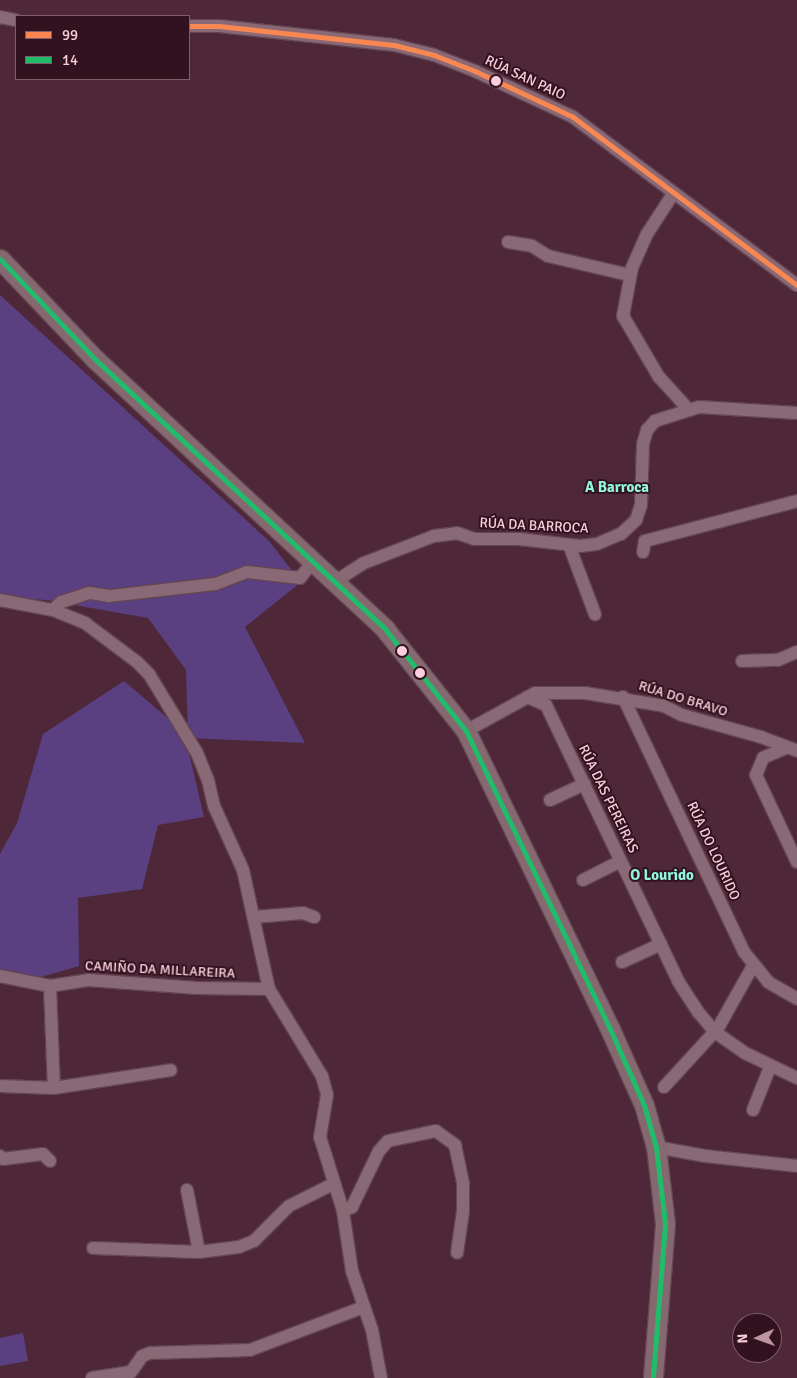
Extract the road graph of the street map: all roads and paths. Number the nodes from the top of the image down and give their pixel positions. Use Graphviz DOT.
graph roads {
  1 [pos="0,17"];
  2 [pos="15,20"];
  3 [pos="190,26"];
  4 [pos="673,194"];
  5 [pos="508,242"];
  6 [pos="0,259"];
  7 [pos="0,274"];
  8 [pos="629,275"];
  9 [pos="797,285"];
  10 [pos="689,410"];
  11 [pos="797,413"];
  12 [pos="797,501"];
  13 [pos="569,545"];
  14 [pos="643,552"];
  15 [pos="308,568"];
  16 [pos="336,581"];
  17 [pos="0,600"];
  18 [pos="53,610"];
  19 [pos="595,614"];
  20 [pos="797,652"];
  21 [pos="742,661"];
  22 [pos="557,693"];
  23 [pos="527,697"];
  24 [pos="623,697"];
  25 [pos="546,705"];
  26 [pos="466,731"];
  27 [pos="761,737"];
  28 [pos="792,750"];
  29 [pos="763,758"];
  30 [pos="585,784"];
  31 [pos="550,800"];
  32 [pos="621,861"];
  33 [pos="797,862"];
  34 [pos="583,880"];
  35 [pos="254,917"];
  36 [pos="314,917"];
  37 [pos="660,944"];
  38 [pos="622,962"];
  39 [pos="753,966"];
  40 [pos="0,976"];
  41 [pos="50,986"];
  42 [pos="269,989"];
  43 [pos="797,999"];
  44 [pos="715,1032"];
  45 [pos="770,1067"];
  46 [pos="171,1070"];
  47 [pos="797,1078"];
  48 [pos="0,1086"];
  49 [pos="664,1087"];
  50 [pos="54,1088"];
  51 [pos="753,1110"];
  52 [pos="656,1147"];
  53 [pos="0,1156"];
  54 [pos="50,1161"];
  55 [pos="797,1166"];
  56 [pos="334,1184"];
  57 [pos="187,1190"];
  58 [pos="343,1211"];
  59 [pos="93,1248"];
  60 [pos="199,1252"];
  61 [pos="457,1253"];
  62 [pos="364,1307"];
  63 [pos="132,1375"];
  64 [pos="92,1378"];
  65 [pos="381,1378"];
  66 [pos="644,1378"];
  67 [pos="653,1378"];
  1 -- 2 [label="street"];
  3 -- 4 [label="street, RÚA SAN PAIO"];
  4 -- 8 [label="street"];
  4 -- 9 [label="street, RÚA SAN PAIO"];
  5 -- 8 [label="street"];
  6 -- 16 [label="main road"];
  7 -- 15 [label="main road"];
  8 -- 10 [label="street"];
  10 -- 11 [label="street, RÚA DA BARROCA"];
  10 -- 13 [label="street, RÚA DA BARROCA"];
  12 -- 14 [label="street"];
  13 -- 16 [label="street, RÚA DA BARROCA"];
  13 -- 19 [label="street"];
  15 -- 18 [label="street"];
  15 -- 66 [label="main road"];
  16 -- 26 [label="main road"];
  17 -- 18 [label="street"];
  18 -- 35 [label="street"];
  20 -- 21 [label="street"];
  22 -- 23 [label="street, RÚA DO BRAVO"];
  22 -- 24 [label="street, RÚA DO BRAVO"];
  22 -- 25 [label="street"];
  23 -- 25 [label="street"];
  23 -- 26 [label="street, RÚA DO BRAVO"];
  24 -- 27 [label="street, RÚA DO BRAVO"];
  24 -- 39 [label="street, RÚA DO LOURIDO"];
  25 -- 30 [label="street, RÚA DAS PEREIRAS"];
  26 -- 52 [label="main road"];
  27 -- 28 [label="street, RÚA DO BRAVO"];
  27 -- 29 [label="street"];
  28 -- 29 [label="street"];
  29 -- 33 [label="street"];
  30 -- 31 [label="street"];
  30 -- 32 [label="street, RÚA DAS PEREIRAS"];
  32 -- 34 [label="street"];
  32 -- 37 [label="street, RÚA DAS PEREIRAS"];
  35 -- 36 [label="street"];
  35 -- 42 [label="street"];
  37 -- 38 [label="street"];
  37 -- 44 [label="street, RÚA DAS PEREIRAS"];
  39 -- 43 [label="street, RÚA DO LOURIDO"];
  39 -- 44 [label="street"];
  40 -- 41 [label="street, CAMIÑO DA MILLAREIRA"];
  41 -- 42 [label="street, CAMIÑO DA MILLAREIRA"];
  41 -- 50 [label="street"];
  42 -- 56 [label="street"];
  44 -- 45 [label="street, RÚA DAS PEREIRAS"];
  44 -- 49 [label="street"];
  45 -- 47 [label="street, RÚA DAS PEREIRAS"];
  45 -- 51 [label="street"];
  46 -- 50 [label="street"];
  48 -- 50 [label="street"];
  52 -- 55 [label="street"];
  52 -- 67 [label="main road"];
  53 -- 54 [label="street"];
  56 -- 58 [label="street"];
  56 -- 60 [label="street"];
  57 -- 60 [label="street"];
  58 -- 61 [label="street"];
  58 -- 62 [label="street"];
  59 -- 60 [label="street"];
  62 -- 63 [label="street"];
  62 -- 65 [label="street"];
  63 -- 64 [label="street"];
}
